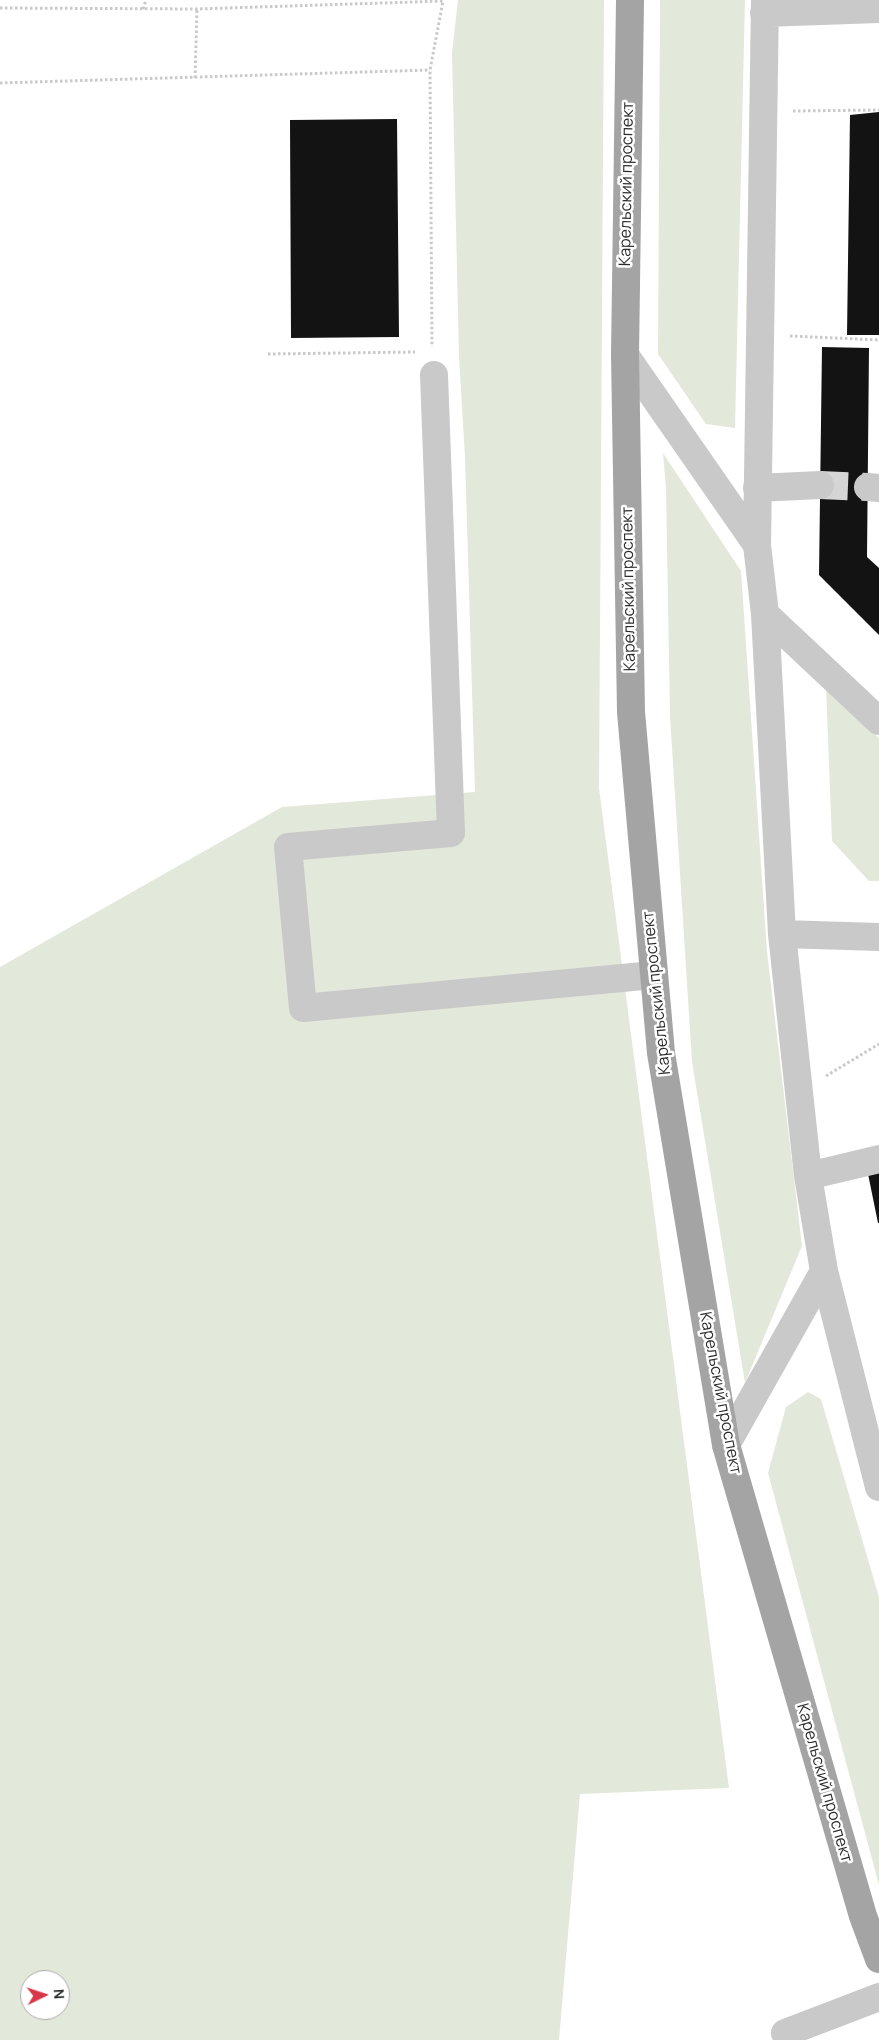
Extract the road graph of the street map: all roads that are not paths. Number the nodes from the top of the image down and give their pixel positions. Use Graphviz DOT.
graph roads {
  1 [pos="630,0"];
  2 [pos="764,6"];
  3 [pos="879,9"];
  4 [pos="625,355"];
  5 [pos="429,360"];
  6 [pos="820,485"];
  7 [pos="757,488"];
  8 [pos="756,546"];
  9 [pos="765,614"];
  10 [pos="879,721"];
  11 [pos="782,934"];
  12 [pos="879,937"];
  13 [pos="654,975"];
  14 [pos="879,1159"];
  15 [pos="808,1176"];
  16 [pos="824,1271"];
  17 [pos="873,1441"];
  18 [pos="726,1445"];
  19 [pos="879,1487"];
  20 [pos="879,1959"];
  21 [pos="879,1997"];
  22 [pos="785,2033"];
  1 -- 4 [label="main road, Карельский проспект"];
  2 -- 3 [label="street"];
  2 -- 7 [label="street"];
  4 -- 8 [label="street"];
  4 -- 13 [label="main road, Карельский проспект"];
  5 -- 13 [label="street"];
  6 -- 7 [label="street"];
  7 -- 8 [label="street"];
  8 -- 9 [label="street"];
  9 -- 10 [label="street"];
  9 -- 11 [label="street"];
  11 -- 12 [label="street"];
  11 -- 15 [label="street"];
  13 -- 18 [label="main road, Карельский проспект"];
  14 -- 15 [label="street"];
  15 -- 16 [label="street"];
  16 -- 17 [label="street"];
  16 -- 18 [label="street"];
  17 -- 19 [label="street"];
  18 -- 20 [label="main road, Карельский проспект"];
  21 -- 22 [label="street"];
}
